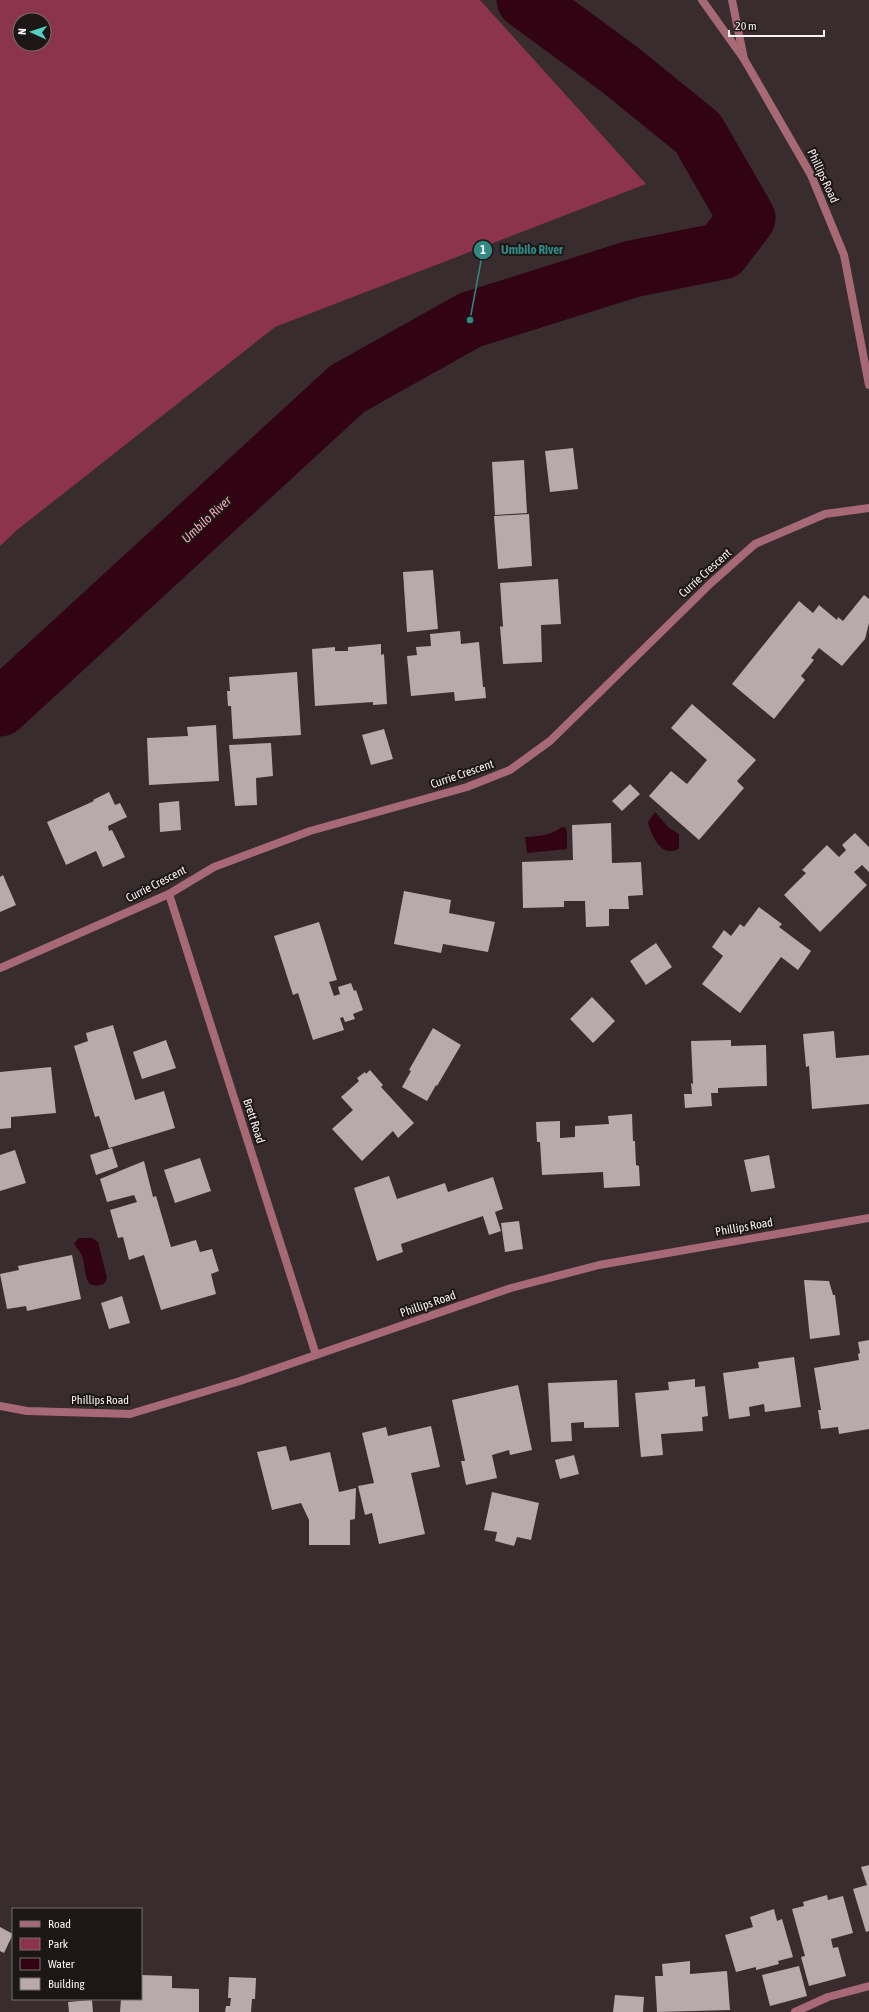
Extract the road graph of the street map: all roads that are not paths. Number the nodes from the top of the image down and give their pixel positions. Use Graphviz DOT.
graph roads {
  1 [pos="702,0"];
  2 [pos="732,0"];
  3 [pos="744,59"];
  4 [pos="869,385"];
  5 [pos="869,508"];
  6 [pos="169,894"];
  7 [pos="0,968"];
  8 [pos="869,1218"];
  9 [pos="316,1355"];
  10 [pos="0,1406"];
  11 [pos="869,1986"];
  12 [pos="795,2012"];
  1 -- 3 [label="street, Phillips Road"];
  2 -- 3 [label="street"];
  3 -- 4 [label="street, Phillips Road"];
  5 -- 6 [label="street, Currie Crescent"];
  6 -- 7 [label="street, Currie Crescent"];
  6 -- 9 [label="street, Brett Road"];
  8 -- 9 [label="street, Phillips Road"];
  9 -- 10 [label="street, Phillips Road"];
  11 -- 12 [label="street"];
}
